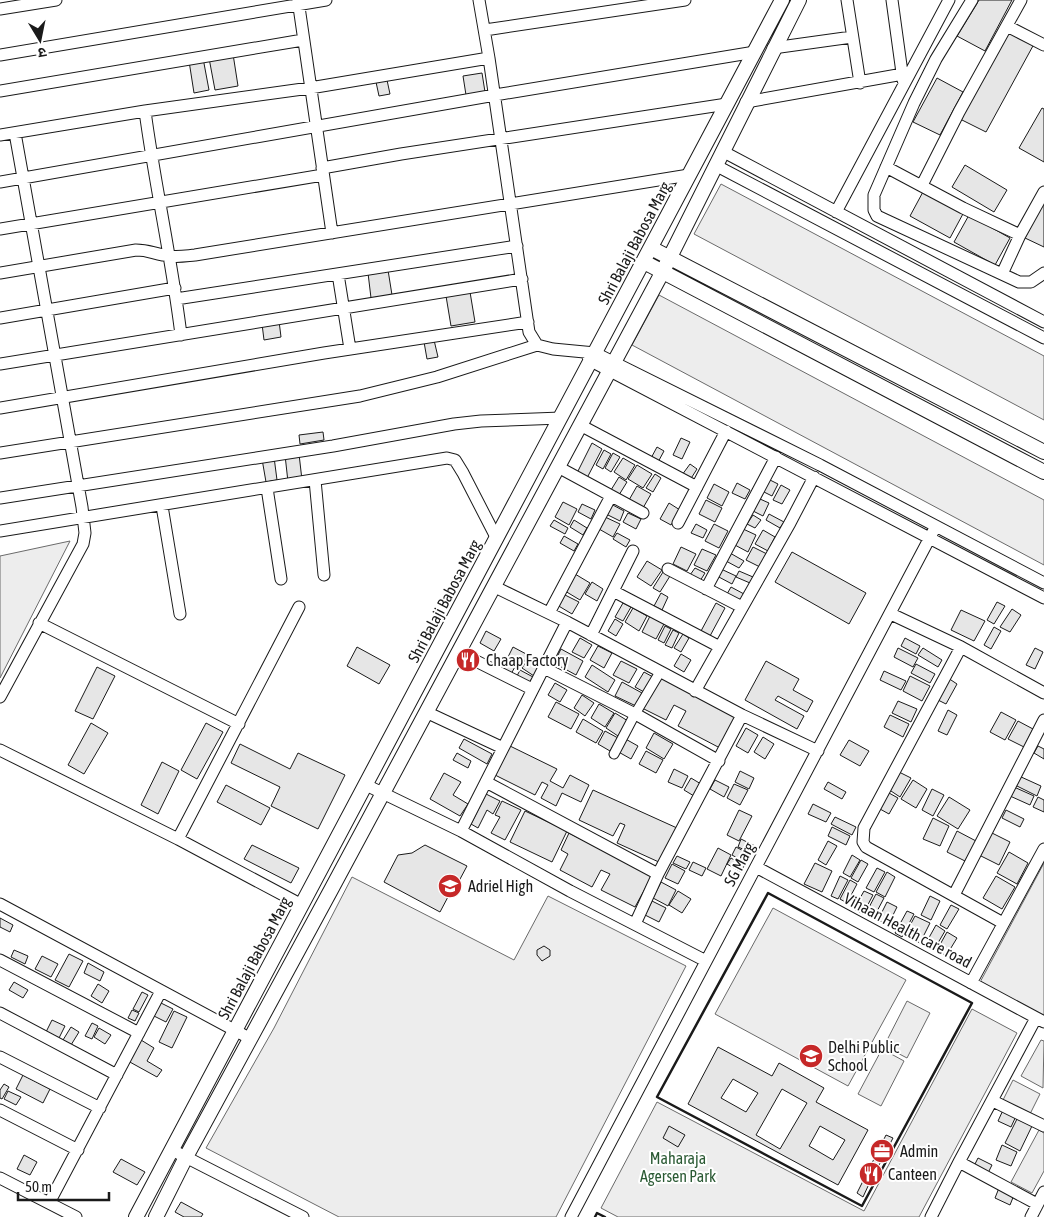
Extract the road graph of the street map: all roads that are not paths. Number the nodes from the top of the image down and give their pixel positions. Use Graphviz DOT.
graph roads {
  1 [pos="56,0"];
  2 [pos="326,0"];
  3 [pos="479,0"];
  4 [pos="685,0"];
  5 [pos="782,0"];
  6 [pos="799,0"];
  7 [pos="846,0"];
  8 [pos="892,0"];
  9 [pos="949,0"];
  10 [pos="972,0"];
  11 [pos="1021,0"];
  12 [pos="298,3"];
  13 [pos="0,10"];
  14 [pos="1007,26"];
  15 [pos="485,30"];
  16 [pos="852,37"];
  17 [pos="303,40"];
  18 [pos="1044,45"];
  19 [pos="773,48"];
  20 [pos="755,52"];
  21 [pos="0,54"];
  22 [pos="490,58"];
  23 [pos="903,79"];
  24 [pos="860,83"];
  25 [pos="310,88"];
  26 [pos="0,91"];
  27 [pos="495,95"];
  28 [pos="746,102"];
  29 [pos="727,104"];
  30 [pos="145,111"];
  31 [pos="316,128"];
  32 [pos="15,133"];
  33 [pos="0,135"];
  34 [pos="501,139"];
  35 [pos="722,151"];
  36 [pos="151,155"];
  37 [pos="715,165"];
  38 [pos="886,167"];
  39 [pos="323,171"];
  40 [pos="690,175"];
  41 [pos="23,178"];
  42 [pos="0,182"];
  43 [pos="922,186"];
  44 [pos="1044,192"];
  45 [pos="159,202"];
  46 [pos="511,204"];
  47 [pos="836,212"];
  48 [pos="32,224"];
  49 [pos="0,229"];
  50 [pos="332,233"];
  51 [pos="1020,235"];
  52 [pos="517,246"];
  53 [pos="651,248"];
  54 [pos="169,256"];
  55 [pos="670,257"];
  56 [pos="644,262"];
  57 [pos="40,267"];
  58 [pos="663,271"];
  59 [pos="0,273"];
  60 [pos="1044,273"];
  61 [pos="338,274"];
  62 [pos="1002,274"];
  63 [pos="522,280"];
  64 [pos="175,293"];
  65 [pos="344,308"];
  66 [pos="46,311"];
  67 [pos="0,318"];
  68 [pos="1043,320"];
  69 [pos="528,322"];
  70 [pos="181,335"];
  71 [pos="1040,335"];
  72 [pos="537,345"];
  73 [pos="350,349"];
  74 [pos="55,356"];
  75 [pos="591,356"];
  76 [pos="0,364"];
  77 [pos="612,367"];
  78 [pos="63,399"];
  79 [pos="0,408"];
  80 [pos="561,418"];
  81 [pos="580,424"];
  82 [pos="726,431"];
  83 [pos="70,442"];
  84 [pos="1044,452"];
  85 [pos="0,453"];
  86 [pos="776,457"];
  87 [pos="558,467"];
  88 [pos="1044,472"];
  89 [pos="814,477"];
  90 [pos="316,480"];
  91 [pos="78,486"];
  92 [pos="697,486"];
  93 [pos="267,488"];
  94 [pos="611,496"];
  95 [pos="0,498"];
  96 [pos="162,506"];
  97 [pos="644,513"];
  98 [pos="83,518"];
  99 [pos="678,522"];
  100 [pos="936,526"];
  101 [pos="0,531"];
  102 [pos="930,538"];
  103 [pos="497,539"];
  104 [pos="633,551"];
  105 [pos="668,569"];
  106 [pos="324,575"];
  107 [pos="281,578"];
  108 [pos="1044,583"];
  109 [pos="494,586"];
  110 [pos="706,589"];
  111 [pos="613,591"];
  112 [pos="1044,598"];
  113 [pos="299,607"];
  114 [pos="742,607"];
  115 [pos="549,613"];
  116 [pos="180,614"];
  117 [pos="891,614"];
  118 [pos="567,622"];
  119 [pos="39,623"];
  120 [pos="591,635"];
  121 [pos="720,647"];
  122 [pos="961,647"];
  123 [pos="458,652"];
  124 [pos="544,668"];
  125 [pos="660,672"];
  126 [pos="532,689"];
  127 [pos="695,691"];
  128 [pos="1044,693"];
  129 [pos="0,697"];
  130 [pos="426,712"];
  131 [pos="635,714"];
  132 [pos="742,715"];
  133 [pos="1044,720"];
  134 [pos="238,724"];
  135 [pos="503,748"];
  136 [pos="0,750"];
  137 [pos="818,751"];
  138 [pos="614,754"];
  139 [pos="719,761"];
  140 [pos="486,782"];
  141 [pos="366,785"];
  142 [pos="382,793"];
  143 [pos="461,831"];
  144 [pos="178,839"];
  145 [pos="1044,849"];
  146 [pos="756,867"];
  147 [pos="658,874"];
  148 [pos="954,895"];
  149 [pos="0,904"];
  150 [pos="302,905"];
  151 [pos="1004,923"];
  152 [pos="635,924"];
  153 [pos="0,960"];
  154 [pos="706,961"];
  155 [pos="971,983"];
  156 [pos="161,991"];
  157 [pos="0,1013"];
  158 [pos="1040,1020"];
  159 [pos="236,1031"];
  160 [pos="139,1033"];
  161 [pos="250,1039"];
  162 [pos="0,1057"];
  163 [pos="117,1075"];
  164 [pos="993,1101"];
  165 [pos="100,1108"];
  166 [pos="0,1110"];
  167 [pos="1044,1126"];
  168 [pos="78,1150"];
  169 [pos="172,1150"];
  170 [pos="186,1157"];
  171 [pos="959,1162"];
  172 [pos="0,1178"];
  173 [pos="1044,1192"];
  174 [pos="49,1204"];
  175 [pos="1037,1204"];
  176 [pos="76,1217"];
  177 [pos="136,1217"];
  178 [pos="156,1217"];
  179 [pos="303,1217"];
  180 [pos="571,1217"];
  181 [pos="932,1217"];
  182 [pos="1030,1217"];
  1 -- 13 [label="street"];
  2 -- 12 [label="street"];
  3 -- 15 [label="street"];
  4 -- 15 [label="street"];
  5 -- 20 [label="street, Shri Balaji Babosa Marg"];
  6 -- 19 [label="street"];
  7 -- 16 [label="street"];
  8 -- 23 [label="street"];
  9 -- 23 [label="street"];
  10 -- 38 [label="street"];
  11 -- 14 [label="street"];
  12 -- 17 [label="street"];
  12 -- 21 [label="street"];
  14 -- 18 [label="street"];
  14 -- 43 [label="street"];
  15 -- 22 [label="street"];
  16 -- 19 [label="street"];
  16 -- 24 [label="street"];
  17 -- 25 [label="street"];
  17 -- 26 [label="street"];
  19 -- 28 [label="street"];
  20 -- 27 [label="street"];
  20 -- 29 [label="street, Shri Balaji Babosa Marg"];
  22 -- 25 [label="street"];
  22 -- 27 [label="street"];
  23 -- 24 [label="street"];
  23 -- 47 [label="street"];
  24 -- 28 [label="street"];
  25 -- 30 [label="street"];
  25 -- 31 [label="street"];
  27 -- 31 [label="street"];
  27 -- 34 [label="street"];
  28 -- 35 [label="street"];
  29 -- 34 [label="street"];
  29 -- 40 [label="street, Shri Balaji Babosa Marg"];
  30 -- 32 [label="street"];
  30 -- 36 [label="street"];
  31 -- 36 [label="street"];
  31 -- 39 [label="street"];
  32 -- 33 [label="street"];
  32 -- 41 [label="street"];
  34 -- 39 [label="street"];
  34 -- 46 [label="street"];
  35 -- 37 [label="street"];
  35 -- 47 [label="street"];
  36 -- 41 [label="street"];
  36 -- 45 [label="street"];
  37 -- 55 [label="street"];
  37 -- 71 [label="street"];
  38 -- 43 [label="street"];
  38 -- 62 [label="street"];
  39 -- 45 [label="street"];
  39 -- 50 [label="street"];
  40 -- 46 [label="street"];
  40 -- 53 [label="street, Shri Balaji Babosa Marg"];
  41 -- 42 [label="street"];
  41 -- 48 [label="street"];
  43 -- 51 [label="street"];
  44 -- 51 [label="street"];
  45 -- 48 [label="street"];
  45 -- 54 [label="street"];
  46 -- 50 [label="street"];
  46 -- 52 [label="street"];
  47 -- 68 [label="street"];
  48 -- 49 [label="street"];
  48 -- 57 [label="street"];
  50 -- 54 [label="street"];
  51 -- 62 [label="street"];
  52 -- 61 [label="street"];
  52 -- 63 [label="street"];
  53 -- 55 [label="street"];
  53 -- 56 [label="street, Shri Balaji Babosa Marg"];
  54 -- 57 [label="street"];
  54 -- 64 [label="street"];
  55 -- 58 [label="street"];
  55 -- 84 [label="street"];
  56 -- 58 [label="street"];
  56 -- 75 [label="street, Shri Balaji Babosa Marg"];
  57 -- 59 [label="street"];
  57 -- 66 [label="street"];
  58 -- 77 [label="street"];
  58 -- 88 [label="street"];
  60 -- 62 [label="street"];
  61 -- 64 [label="street"];
  61 -- 65 [label="street"];
  63 -- 65 [label="street"];
  63 -- 69 [label="street"];
  64 -- 66 [label="street"];
  64 -- 70 [label="street"];
  65 -- 70 [label="street"];
  65 -- 73 [label="street"];
  66 -- 67 [label="street"];
  66 -- 74 [label="street"];
  68 -- 71 [label="street"];
  69 -- 72 [label="street"];
  69 -- 73 [label="street"];
  70 -- 74 [label="street"];
  72 -- 75 [label="street"];
  72 -- 83 [label="street"];
  73 -- 78 [label="street"];
  74 -- 76 [label="street"];
  74 -- 78 [label="street"];
  75 -- 77 [label="street"];
  75 -- 80 [label="street, Shri Balaji Babosa Marg"];
  77 -- 81 [label="street"];
  77 -- 82 [label="street"];
  77 -- 100 [label="street"];
  78 -- 79 [label="street"];
  78 -- 83 [label="street"];
  80 -- 91 [label="street"];
  80 -- 103 [label="street, Shri Balaji Babosa Marg"];
  81 -- 87 [label="street"];
  81 -- 92 [label="street"];
  82 -- 86 [label="street"];
  82 -- 92 [label="street"];
  83 -- 85 [label="street"];
  83 -- 91 [label="street"];
  86 -- 89 [label="street"];
  86 -- 110 [label="street"];
  87 -- 94 [label="street"];
  87 -- 109 [label="street"];
  89 -- 102 [label="street"];
  89 -- 114 [label="street"];
  90 -- 93 [label="street"];
  90 -- 103 [label="street"];
  90 -- 106 [label="street"];
  91 -- 95 [label="street"];
  91 -- 98 [label="street"];
  92 -- 99 [label="street"];
  93 -- 96 [label="street"];
  93 -- 107 [label="street"];
  94 -- 97 [label="street"];
  94 -- 115 [label="street"];
  96 -- 98 [label="street"];
  96 -- 116 [label="street"];
  98 -- 101 [label="street"];
  98 -- 119 [label="street"];
  100 -- 102 [label="street, SG Marg"];
  100 -- 108 [label="street"];
  102 -- 112 [label="street"];
  102 -- 117 [label="street, SG Marg"];
  103 -- 141 [label="street, Shri Balaji Babosa Marg"];
  104 -- 111 [label="street"];
  105 -- 110 [label="street"];
  109 -- 115 [label="street"];
  109 -- 123 [label="street"];
  110 -- 114 [label="street"];
  111 -- 120 [label="street"];
  111 -- 121 [label="street"];
  113 -- 134 [label="street"];
  114 -- 121 [label="street"];
  115 -- 118 [label="street"];
  117 -- 122 [label="street"];
  117 -- 137 [label="street, SG Marg"];
  118 -- 120 [label="street"];
  118 -- 124 [label="street"];
  119 -- 129 [label="street"];
  119 -- 134 [label="street"];
  120 -- 125 [label="street"];
  121 -- 127 [label="street"];
  122 -- 128 [label="street"];
  122 -- 148 [label="street"];
  123 -- 126 [label="street"];
  123 -- 130 [label="street"];
  124 -- 126 [label="street"];
  124 -- 131 [label="street"];
  125 -- 127 [label="street"];
  125 -- 131 [label="street"];
  126 -- 135 [label="street"];
  127 -- 132 [label="street"];
  130 -- 135 [label="street"];
  130 -- 142 [label="street"];
  131 -- 138 [label="street"];
  131 -- 139 [label="street"];
  132 -- 137 [label="street"];
  132 -- 139 [label="street"];
  133 -- 148 [label="street"];
  134 -- 144 [label="street"];
  135 -- 140 [label="street"];
  136 -- 144 [label="street"];
  137 -- 146 [label="street, SG Marg"];
  139 -- 147 [label="street"];
  140 -- 143 [label="street"];
  140 -- 147 [label="street"];
  141 -- 142 [label="street"];
  141 -- 150 [label="street, Shri Balaji Babosa Marg"];
  142 -- 143 [label="street"];
  142 -- 161 [label="street"];
  143 -- 152 [label="street"];
  144 -- 150 [label="street"];
  145 -- 151 [label="street"];
  146 -- 154 [label="street, SG Marg"];
  146 -- 155 [label="street, Vihaan Health care road"];
  147 -- 152 [label="street"];
  148 -- 151 [label="street"];
  149 -- 156 [label="street"];
  150 -- 159 [label="street, Shri Balaji Babosa Marg"];
  151 -- 155 [label="street"];
  152 -- 154 [label="street"];
  153 -- 160 [label="street"];
  154 -- 180 [label="street, SG Marg"];
  155 -- 158 [label="street, Vihaan Health care road"];
  156 -- 159 [label="street"];
  156 -- 160 [label="street"];
  157 -- 163 [label="street"];
  158 -- 164 [label="street"];
  159 -- 161 [label="street"];
  159 -- 169 [label="street, Shri Balaji Babosa Marg"];
  160 -- 163 [label="street"];
  161 -- 170 [label="street"];
  162 -- 165 [label="street"];
  163 -- 165 [label="street"];
  164 -- 167 [label="street"];
  164 -- 171 [label="street"];
  165 -- 168 [label="street"];
  166 -- 168 [label="street"];
  168 -- 174 [label="street"];
  169 -- 170 [label="street"];
  169 -- 177 [label="street, Shri Balaji Babosa Marg"];
  170 -- 178 [label="street"];
  170 -- 179 [label="street"];
  171 -- 175 [label="street"];
  171 -- 181 [label="street"];
  172 -- 174 [label="street"];
  173 -- 175 [label="street"];
  174 -- 176 [label="street"];
  175 -- 182 [label="street"];
}
